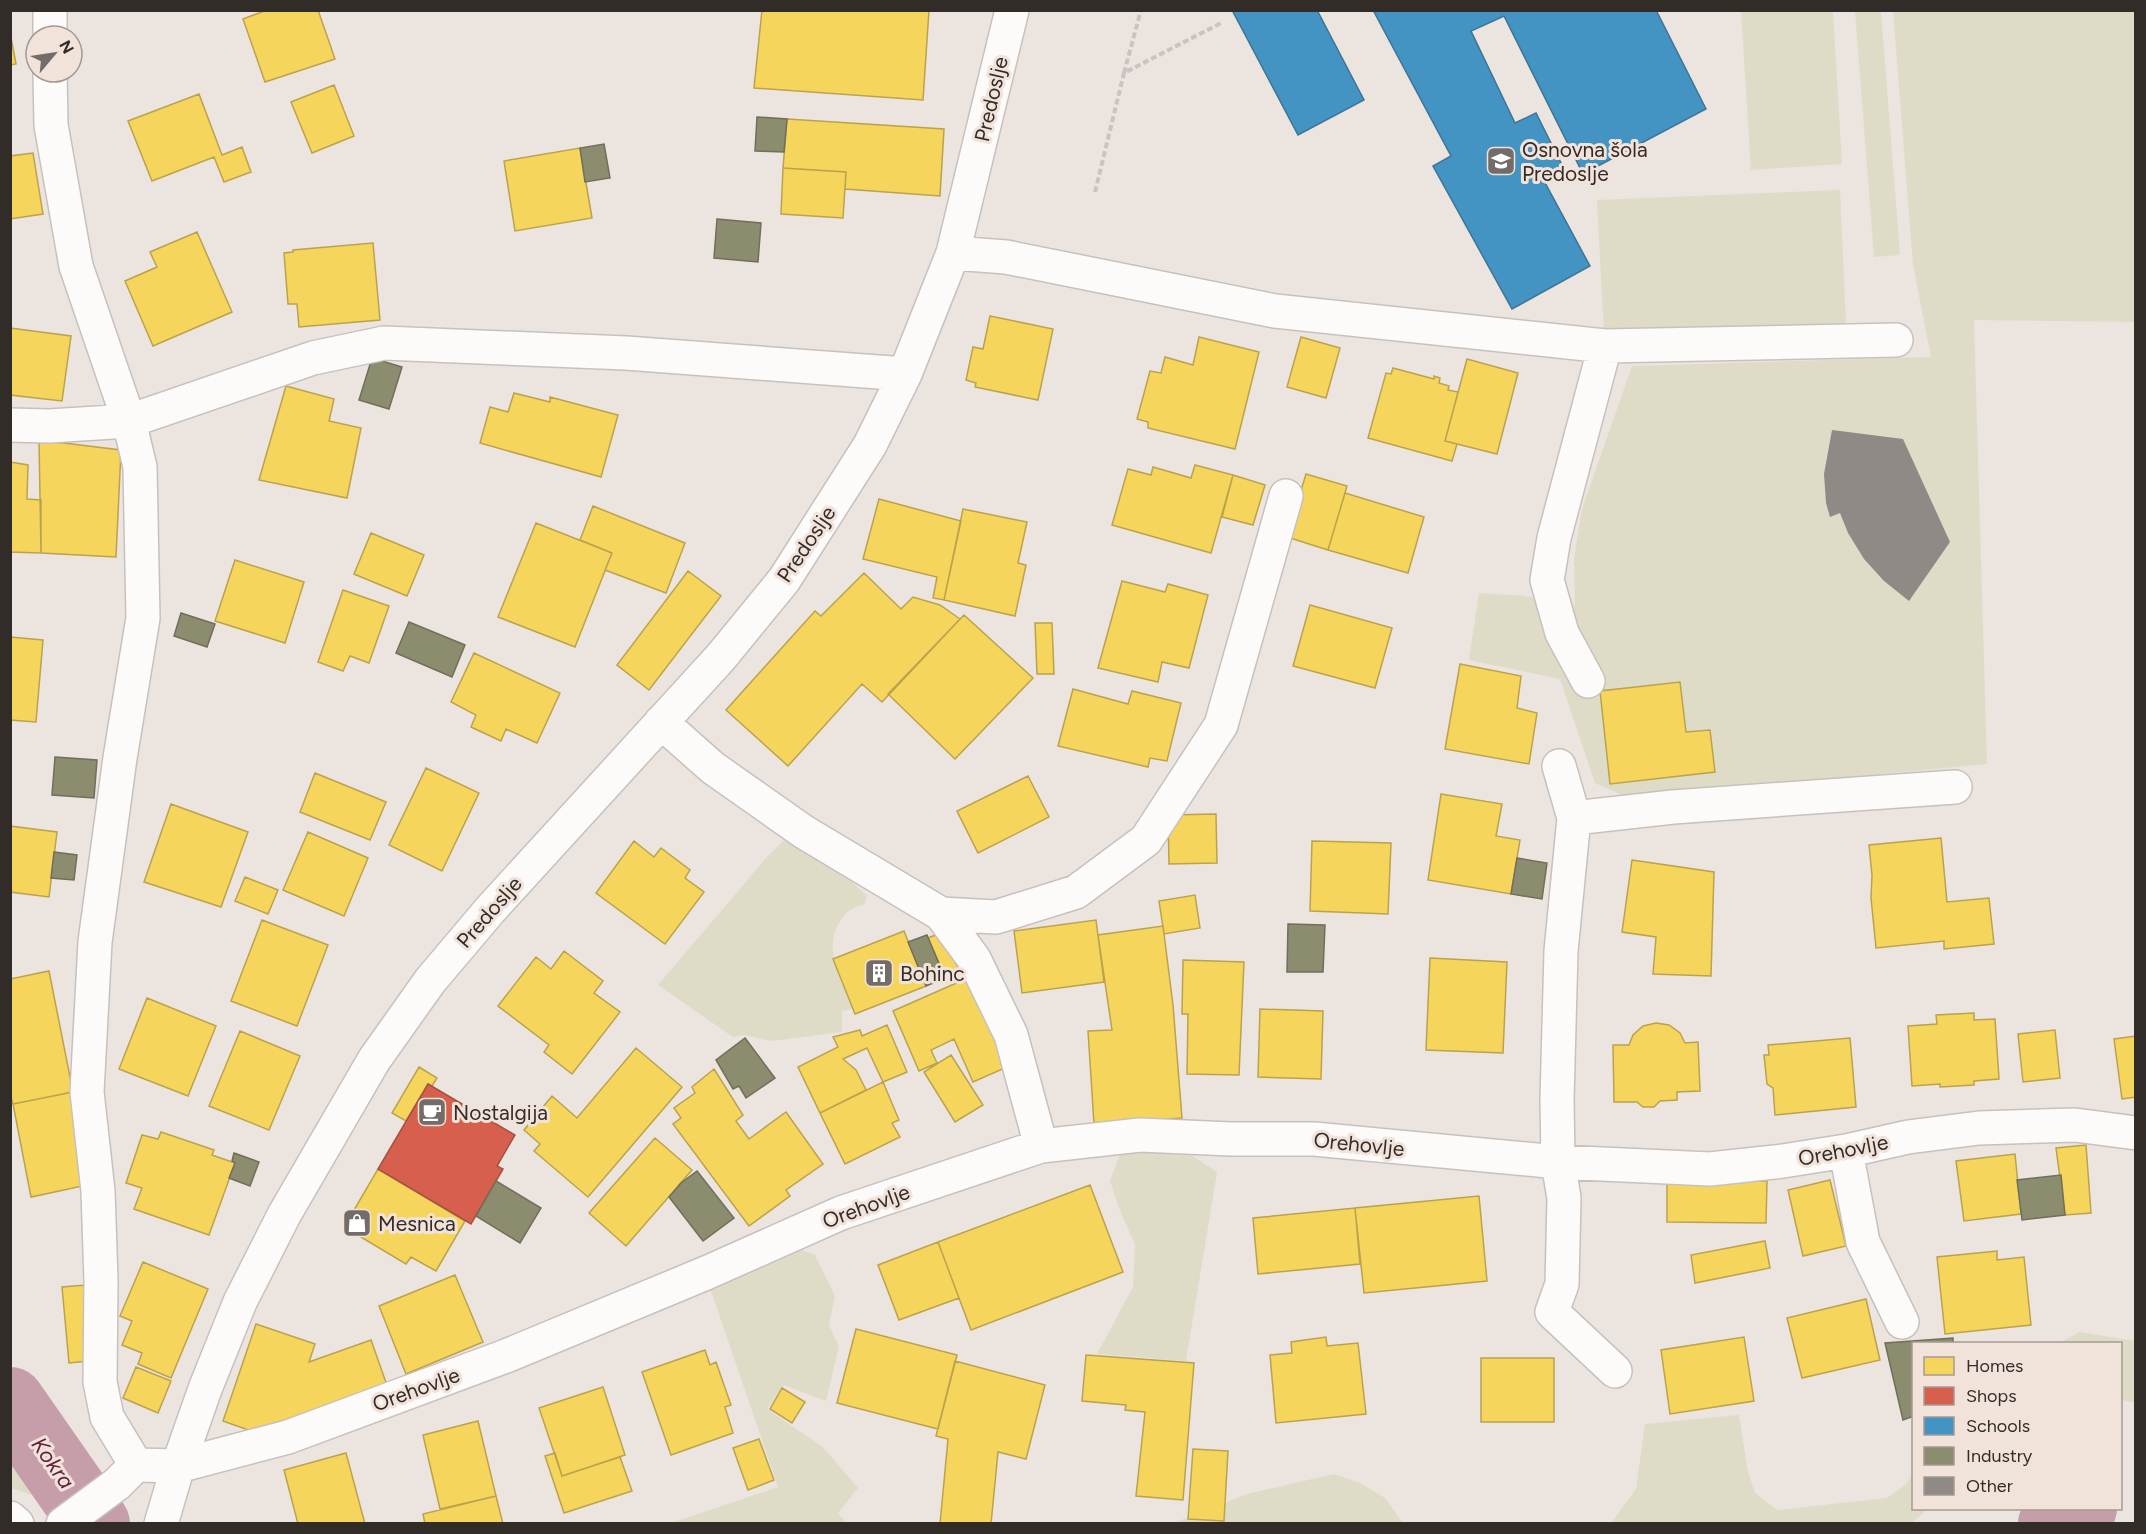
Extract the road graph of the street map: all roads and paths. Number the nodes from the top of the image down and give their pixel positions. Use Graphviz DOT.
graph roads {
  1 [pos="1012,10"];
  2 [pos="1141,10"];
  3 [pos="1221,23"];
  4 [pos="1124,74"];
  5 [pos="50,84"];
  6 [pos="1095,192"];
  7 [pos="953,253"];
  8 [pos="1896,340"];
  9 [pos="1605,346"];
  10 [pos="905,374"];
  11 [pos="129,421"];
  12 [pos="10,425"];
  13 [pos="1286,496"];
  14 [pos="1588,681"];
  15 [pos="661,722"];
  16 [pos="1559,766"];
  17 [pos="1955,787"];
  18 [pos="1574,818"];
  19 [pos="941,914"];
  20 [pos="2136,1133"];
  21 [pos="1041,1146"];
  22 [pos="1846,1151"];
  23 [pos="1558,1162"];
  24 [pos="1902,1322"];
  25 [pos="1616,1371"];
  26 [pos="178,1466"];
  27 [pos="127,1474"];
  28 [pos="10,1518"];
  29 [pos="161,1521"];
  30 [pos="17,1524"];
  31 [pos="63,1524"];
  1 -- 7 [label="street, Predoslje"];
  2 -- 4 [label="path"];
  3 -- 4 [label="path"];
  4 -- 6 [label="path"];
  5 -- 11 [label="street"];
  7 -- 9 [label="street"];
  7 -- 10 [label="street, Predoslje"];
  8 -- 9 [label="street"];
  9 -- 14 [label="street"];
  10 -- 11 [label="street"];
  10 -- 15 [label="street, Predoslje"];
  11 -- 12 [label="street"];
  11 -- 27 [label="street"];
  13 -- 19 [label="street"];
  15 -- 19 [label="street"];
  15 -- 26 [label="street, Predoslje"];
  16 -- 18 [label="street"];
  17 -- 18 [label="street"];
  18 -- 23 [label="street"];
  19 -- 21 [label="street"];
  20 -- 22 [label="street, Orehovlje"];
  21 -- 23 [label="street, Orehovlje"];
  21 -- 26 [label="street, Orehovlje"];
  22 -- 23 [label="street, Orehovlje"];
  22 -- 24 [label="street"];
  23 -- 25 [label="street"];
  26 -- 27 [label="street, Orehovlje"];
  26 -- 29 [label="street"];
  27 -- 31 [label="street"];
  28 -- 30 [label="street"];
}
